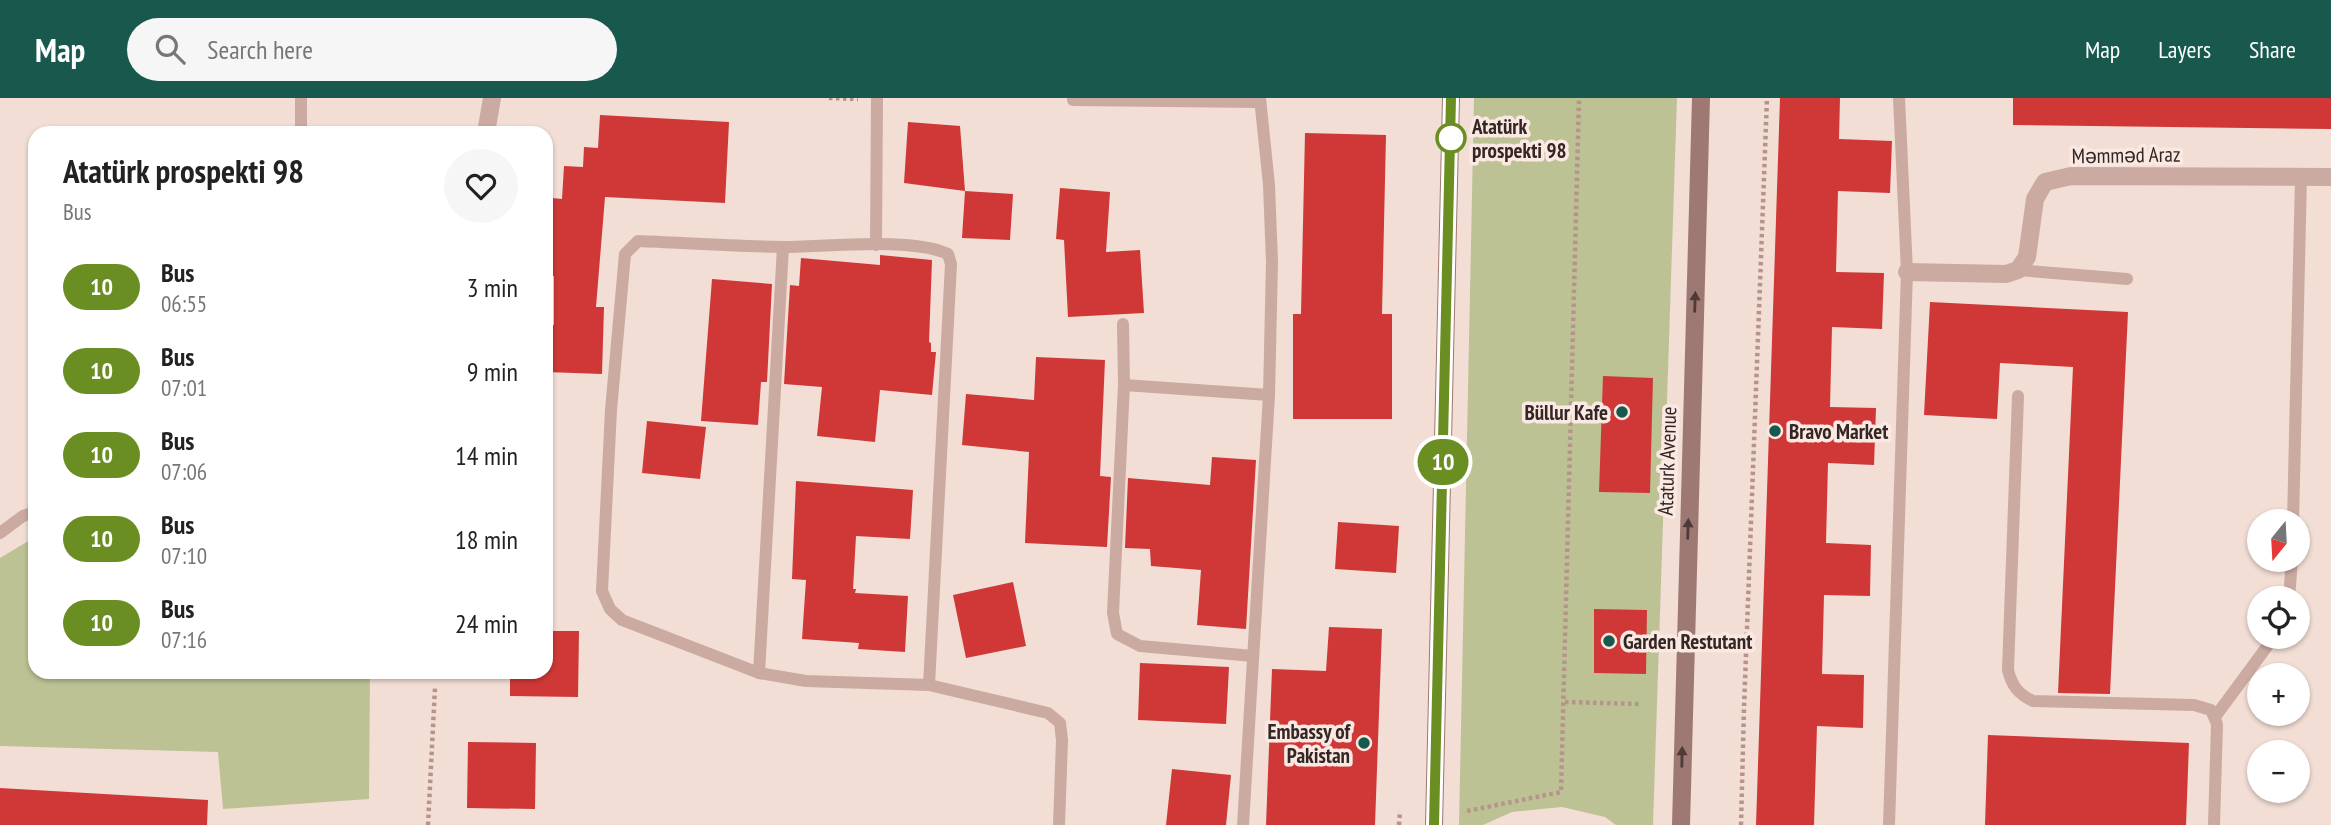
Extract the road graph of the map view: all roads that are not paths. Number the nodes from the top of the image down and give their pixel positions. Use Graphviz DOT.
graph roads {
  1 [pos="301,98"];
  2 [pos="492,98"];
  3 [pos="1451,98"];
  4 [pos="1701,98"];
  5 [pos="1899,98"];
  6 [pos="876,99"];
  7 [pos="1073,100"];
  8 [pos="1260,100"];
  9 [pos="301,126"];
  10 [pos="487,126"];
  11 [pos="2301,177"];
  12 [pos="2331,177"];
  13 [pos="876,245"];
  14 [pos="783,247"];
  15 [pos="2018,270"];
  16 [pos="1907,272"];
  17 [pos="2127,279"];
  18 [pos="1123,324"];
  19 [pos="1124,385"];
  20 [pos="1269,395"];
  21 [pos="2018,396"];
  22 [pos="2292,509"];
  23 [pos="28,514"];
  24 [pos="0,533"];
  25 [pos="2265,649"];
  26 [pos="1254,656"];
  27 [pos="759,673"];
  28 [pos="929,685"];
  29 [pos="2215,717"];
  30 [pos="1059,825"];
  31 [pos="1243,825"];
  32 [pos="1434,825"];
  33 [pos="1681,825"];
  34 [pos="1889,825"];
  35 [pos="2214,825"];
  1 -- 9 [label="lane"];
  2 -- 10 [label="street"];
  3 -- 32 [label="main road"];
  33 -- 4 [label="main road, Ataturk Avenue, one-way"];
  5 -- 16 [label="lane"];
  6 -- 13 [label="lane"];
  7 -- 8 [label="lane"];
  8 -- 20 [label="lane"];
  11 -- 12 [label="street, Məmməd Araz"];
  11 -- 15 [label="street, Məmməd Araz"];
  11 -- 22 [label="lane"];
  13 -- 14 [label="lane"];
  13 -- 28 [label="lane"];
  14 -- 27 [label="lane"];
  14 -- 27 [label="lane"];
  15 -- 16 [label="street"];
  15 -- 17 [label="lane"];
  16 -- 34 [label="lane"];
  18 -- 19 [label="lane"];
  19 -- 20 [label="lane"];
  19 -- 26 [label="lane"];
  20 -- 26 [label="lane"];
  21 -- 29 [label="lane"];
  23 -- 24 [label="lane"];
  25 -- 29 [label="lane"];
  26 -- 31 [label="lane"];
  27 -- 28 [label="lane"];
  28 -- 30 [label="lane"];
  29 -- 35 [label="lane"];
}
